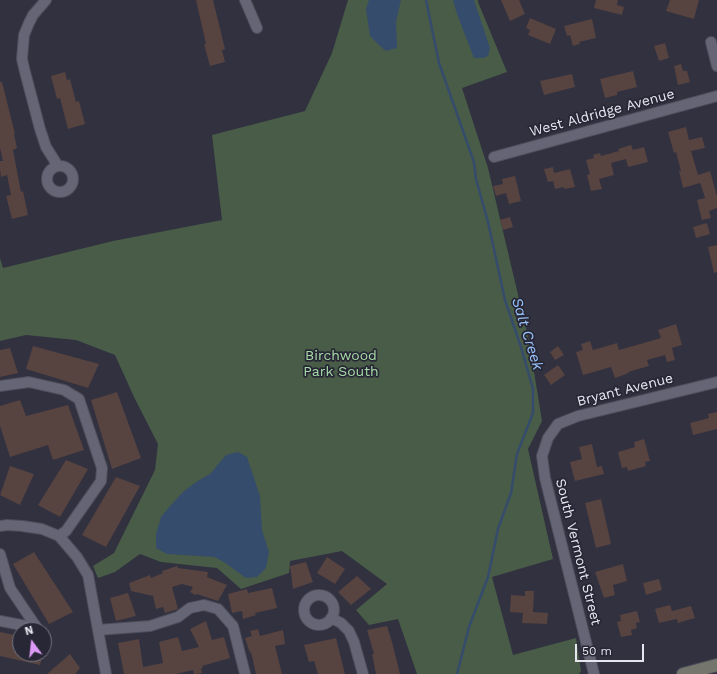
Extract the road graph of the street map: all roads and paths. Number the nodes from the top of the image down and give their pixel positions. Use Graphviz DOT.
graph roads {
  1 [pos="46,0"];
  2 [pos="245,0"];
  3 [pos="256,28"];
  4 [pos="711,42"];
  5 [pos="717,66"];
  6 [pos="717,96"];
  7 [pos="494,157"];
  8 [pos="58,166"];
  9 [pos="717,382"];
  10 [pos="0,386"];
  11 [pos="548,438"];
  12 [pos="0,526"];
  13 [pos="59,536"];
  14 [pos="0,554"];
  15 [pos="331,618"];
  16 [pos="0,621"];
  17 [pos="98,630"];
  18 [pos="717,665"];
  19 [pos="106,674"];
  20 [pos="245,674"];
  21 [pos="363,674"];
  22 [pos="594,674"];
  23 [pos="683,674"];
  1 -- 8 [label="street"];
  2 -- 3 [label="street"];
  4 -- 5 [label="street"];
  6 -- 7 [label="street, West Aldridge Avenue"];
  9 -- 11 [label="street, Bryant Avenue"];
  10 -- 13 [label="street"];
  11 -- 22 [label="street, South Vermont Street"];
  12 -- 13 [label="street"];
  13 -- 17 [label="street"];
  14 -- 16 [label="street"];
  15 -- 21 [label="street"];
  17 -- 19 [label="street"];
  17 -- 20 [label="street"];
  18 -- 23 [label="main road"];
}
